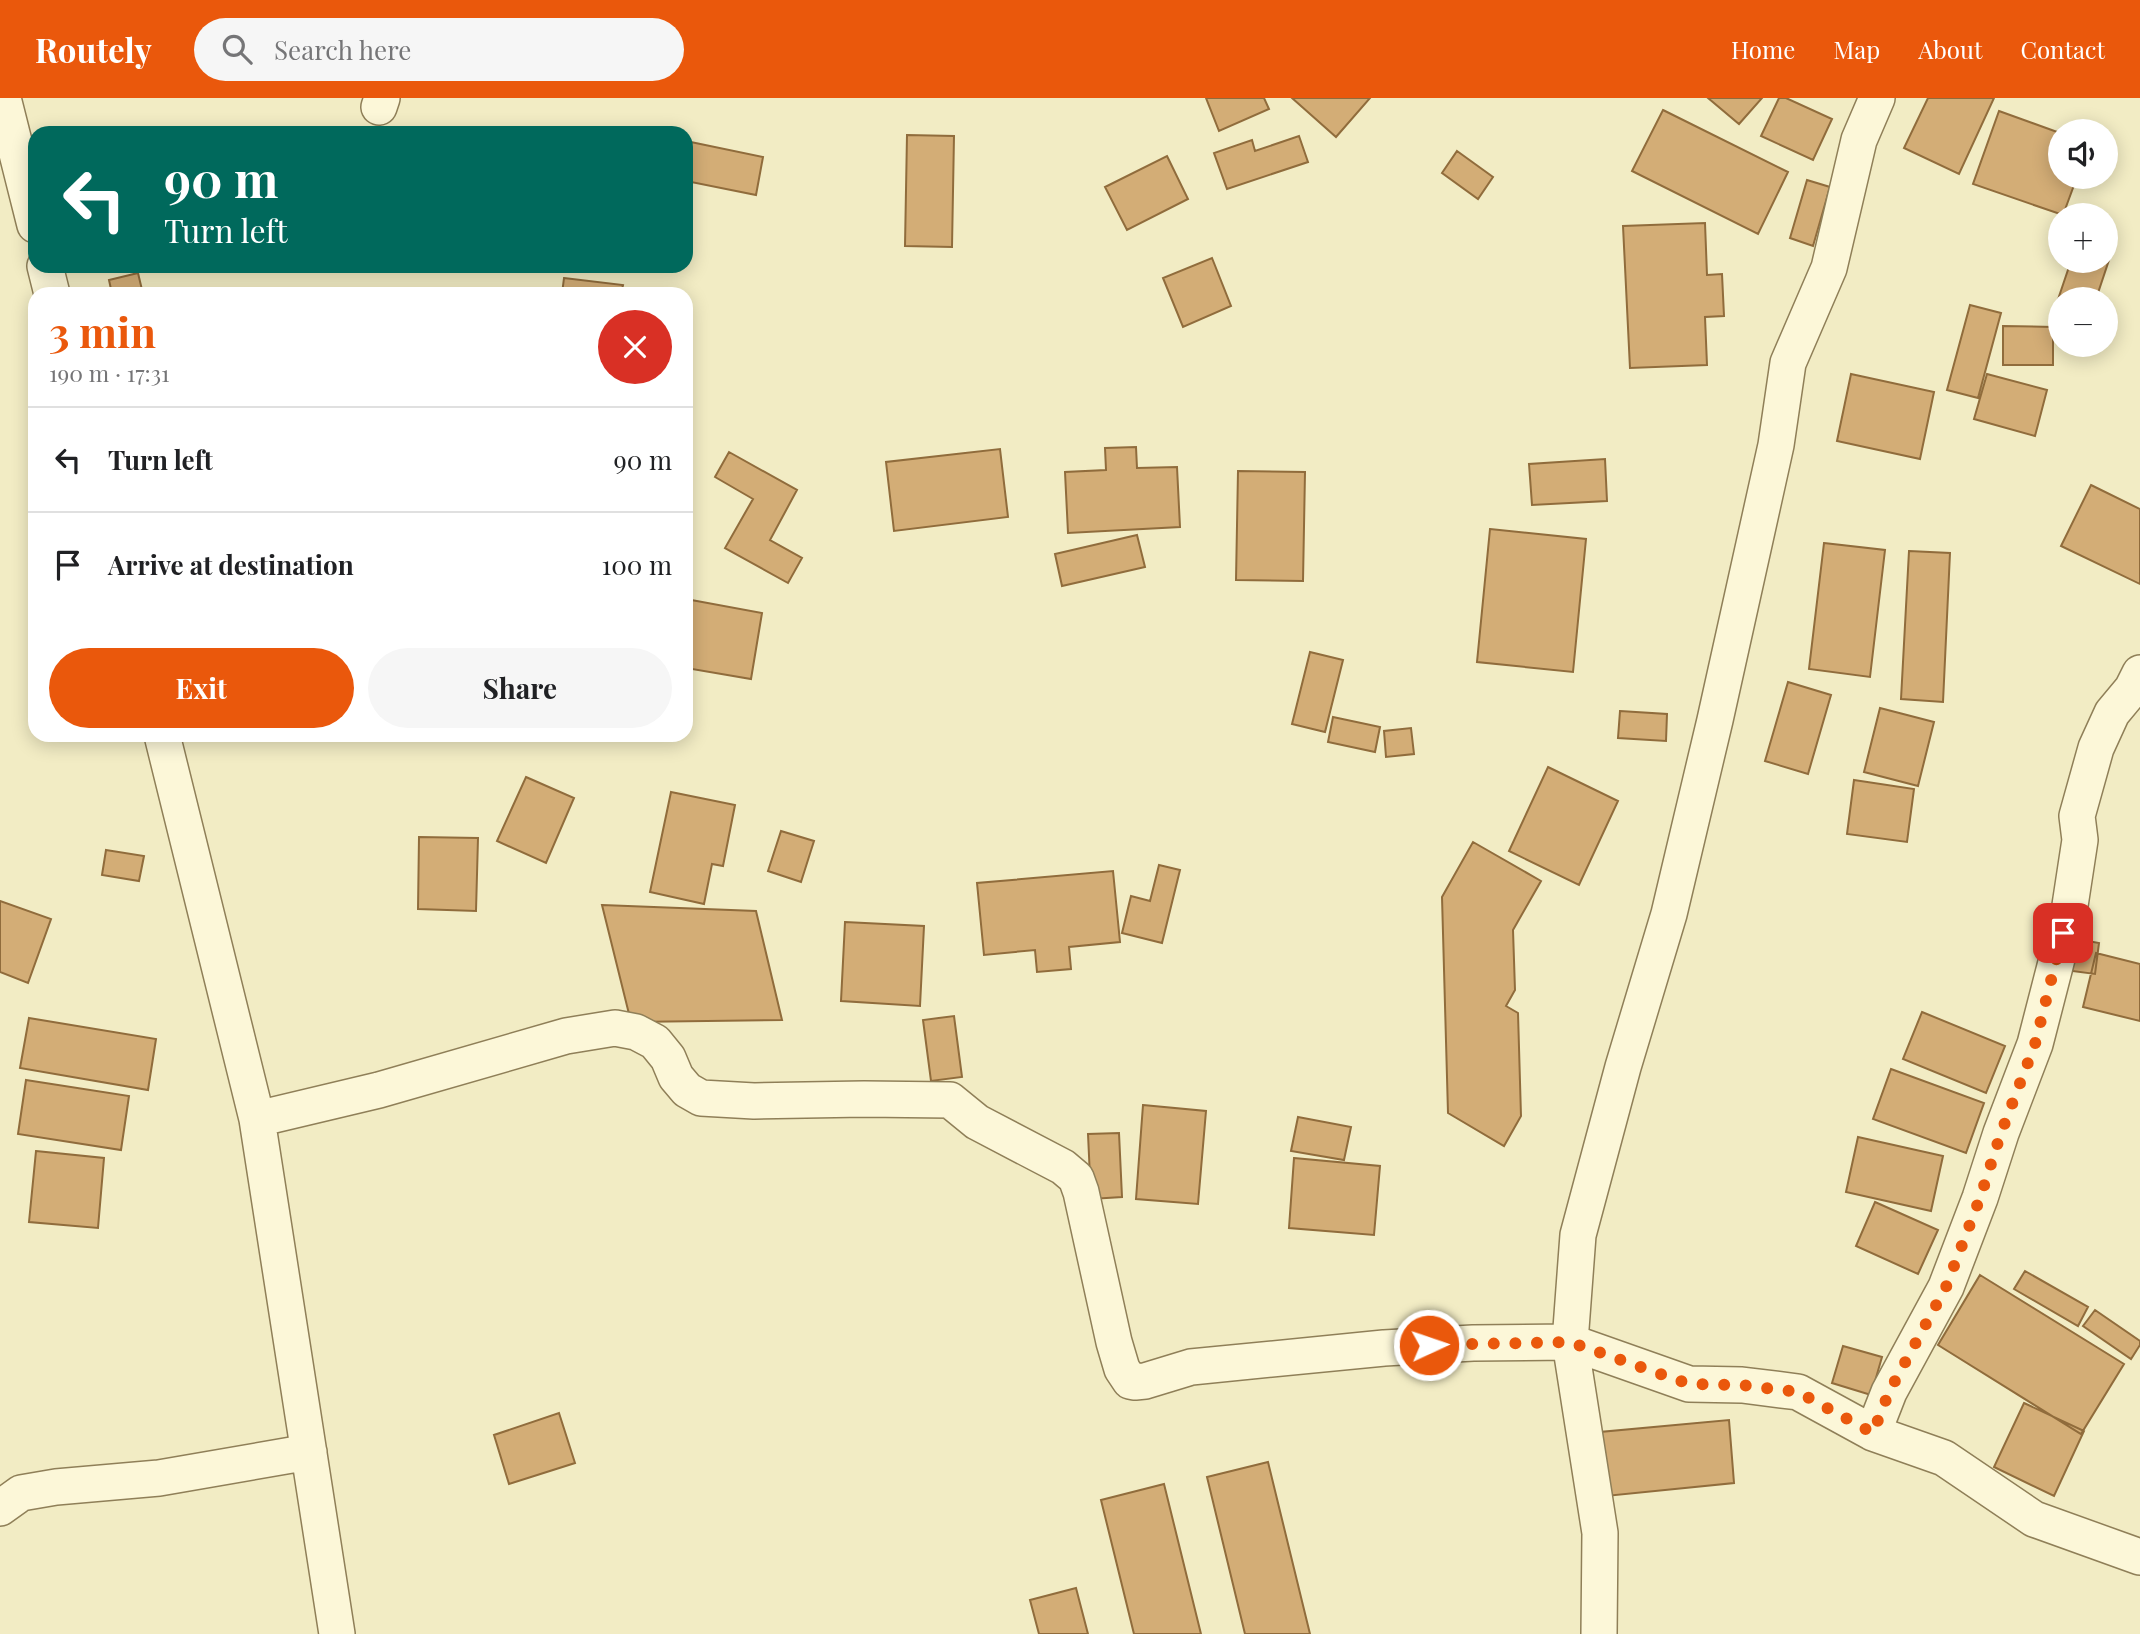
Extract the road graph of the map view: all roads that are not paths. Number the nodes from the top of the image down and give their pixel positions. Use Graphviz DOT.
graph roads {
  1 [pos="3,98"];
  2 [pos="1877,98"];
  3 [pos="28,197"];
  4 [pos="2140,673"];
  5 [pos="164,742"];
  6 [pos="257,1119"];
  7 [pos="1570,1342"];
  8 [pos="1873,1433"];
  9 [pos="309,1452"];
  10 [pos="0,1508"];
  11 [pos="2140,1557"];
  12 [pos="337,1634"];
  13 [pos="1599,1634"];
  1 -- 3 [label="street"];
  2 -- 7 [label="street"];
  4 -- 8 [label="street"];
  5 -- 6 [label="street"];
  6 -- 7 [label="street"];
  6 -- 9 [label="street"];
  7 -- 8 [label="street"];
  7 -- 13 [label="street"];
  8 -- 11 [label="street"];
  9 -- 10 [label="street"];
  9 -- 12 [label="street"];
}
